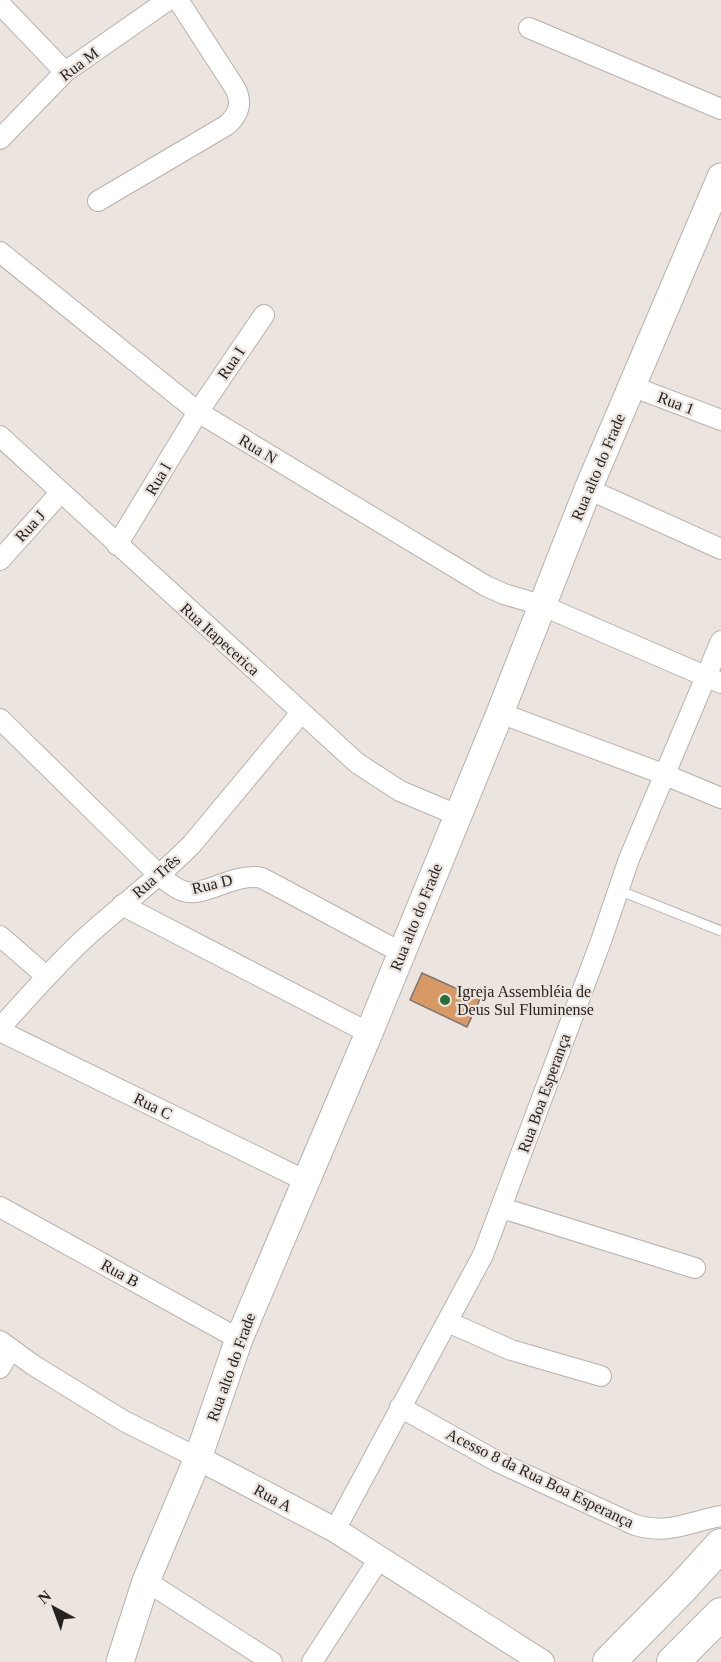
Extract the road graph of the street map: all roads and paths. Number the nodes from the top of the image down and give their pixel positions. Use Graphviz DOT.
graph roads {
  1 [pos="168,0"];
  2 [pos="178,0"];
  3 [pos="0,4"];
  4 [pos="529,28"];
  5 [pos="65,72"];
  6 [pos="721,110"];
  7 [pos="0,139"];
  8 [pos="721,177"];
  9 [pos="98,201"];
  10 [pos="0,252"];
  11 [pos="264,315"];
  12 [pos="631,386"];
  13 [pos="198,412"];
  14 [pos="721,420"];
  15 [pos="0,436"];
  16 [pos="588,489"];
  17 [pos="61,492"];
  18 [pos="117,545"];
  19 [pos="721,549"];
  20 [pos="0,560"];
  21 [pos="541,605"];
  22 [pos="721,641"];
  23 [pos="713,680"];
  24 [pos="301,713"];
  25 [pos="500,713"];
  26 [pos="0,719"];
  27 [pos="663,774"];
  28 [pos="721,798"];
  29 [pos="457,815"];
  30 [pos="159,875"];
  31 [pos="618,890"];
  32 [pos="122,905"];
  33 [pos="721,931"];
  34 [pos="0,936"];
  35 [pos="402,953"];
  36 [pos="46,976"];
  37 [pos="0,1030"];
  38 [pos="369,1033"];
  39 [pos="306,1181"];
  40 [pos="0,1207"];
  41 [pos="502,1208"];
  42 [pos="695,1268"];
  43 [pos="448,1322"];
  44 [pos="239,1339"];
  45 [pos="5,1345"];
  46 [pos="0,1368"];
  47 [pos="601,1376"];
  48 [pos="400,1407"];
  49 [pos="198,1458"];
  50 [pos="721,1516"];
  51 [pos="335,1530"];
  52 [pos="721,1545"];
  53 [pos="379,1559"];
  54 [pos="146,1581"];
  55 [pos="721,1614"];
  56 [pos="120,1662"];
  57 [pos="273,1662"];
  58 [pos="312,1662"];
  59 [pos="542,1662"];
  60 [pos="609,1662"];
  61 [pos="673,1662"];
  1 -- 5 [label="street, Rua M"];
  2 -- 9 [label="street"];
  3 -- 5 [label="street"];
  4 -- 6 [label="street"];
  5 -- 7 [label="street, Rua M"];
  8 -- 12 [label="main road, Rua alto do Frade"];
  10 -- 13 [label="street, Rua N"];
  11 -- 13 [label="street, Rua I"];
  12 -- 14 [label="street, Rua 1"];
  12 -- 16 [label="main road, Rua alto do Frade"];
  13 -- 18 [label="street, Rua l"];
  13 -- 21 [label="street, Rua N"];
  15 -- 17 [label="street, Rua Itapecerica"];
  16 -- 19 [label="street"];
  16 -- 21 [label="main road, Rua alto do Frade"];
  17 -- 18 [label="street, Rua Itapecerica"];
  17 -- 20 [label="street, Rua J"];
  18 -- 24 [label="street, Rua Itapecerica"];
  21 -- 23 [label="street, Rua N"];
  21 -- 25 [label="main road, Rua alto do Frade"];
  22 -- 23 [label="street, Rua Boa Esperança"];
  23 -- 27 [label="street, Rua Boa Esperança"];
  24 -- 29 [label="street, Rua Itapecerica"];
  24 -- 30 [label="street, Rua Três"];
  25 -- 27 [label="street"];
  25 -- 29 [label="main road, Rua alto do Frade"];
  26 -- 30 [label="street, Rua D"];
  27 -- 28 [label="street"];
  27 -- 31 [label="street, Rua Boa Esperança"];
  29 -- 35 [label="main road, Rua alto do Frade"];
  30 -- 32 [label="street, Rua Três"];
  30 -- 35 [label="street, Rua D"];
  31 -- 33 [label="lane"];
  31 -- 41 [label="street, Rua Boa Esperança"];
  32 -- 36 [label="street, Rua Três"];
  32 -- 38 [label="street"];
  34 -- 36 [label="street"];
  35 -- 38 [label="main road, Rua alto do Frade"];
  36 -- 37 [label="street, Rua Três"];
  37 -- 39 [label="street, Rua C"];
  38 -- 39 [label="main road, Rua alto do Frade"];
  39 -- 44 [label="main road, Rua alto do Frade"];
  40 -- 44 [label="street, Rua B"];
  41 -- 42 [label="street"];
  41 -- 43 [label="street, Rua Boa Esperança"];
  43 -- 47 [label="street"];
  43 -- 48 [label="street, Rua Boa Esperança"];
  44 -- 49 [label="main road, Rua alto do Frade"];
  45 -- 46 [label="street"];
  45 -- 49 [label="street, Rua A"];
  48 -- 50 [label="street, Acesso 8 da Rua Boa Esperança"];
  48 -- 51 [label="street, Rua Boa Esperança"];
  49 -- 51 [label="street, Rua A"];
  49 -- 54 [label="main road, Rua alto do Frade"];
  51 -- 53 [label="street, Rua A"];
  52 -- 60 [label="highway"];
  53 -- 58 [label="street"];
  53 -- 59 [label="street, Rua A"];
  54 -- 56 [label="main road, Rua alto do Frade"];
  54 -- 57 [label="street"];
  55 -- 61 [label="highway"];
}
